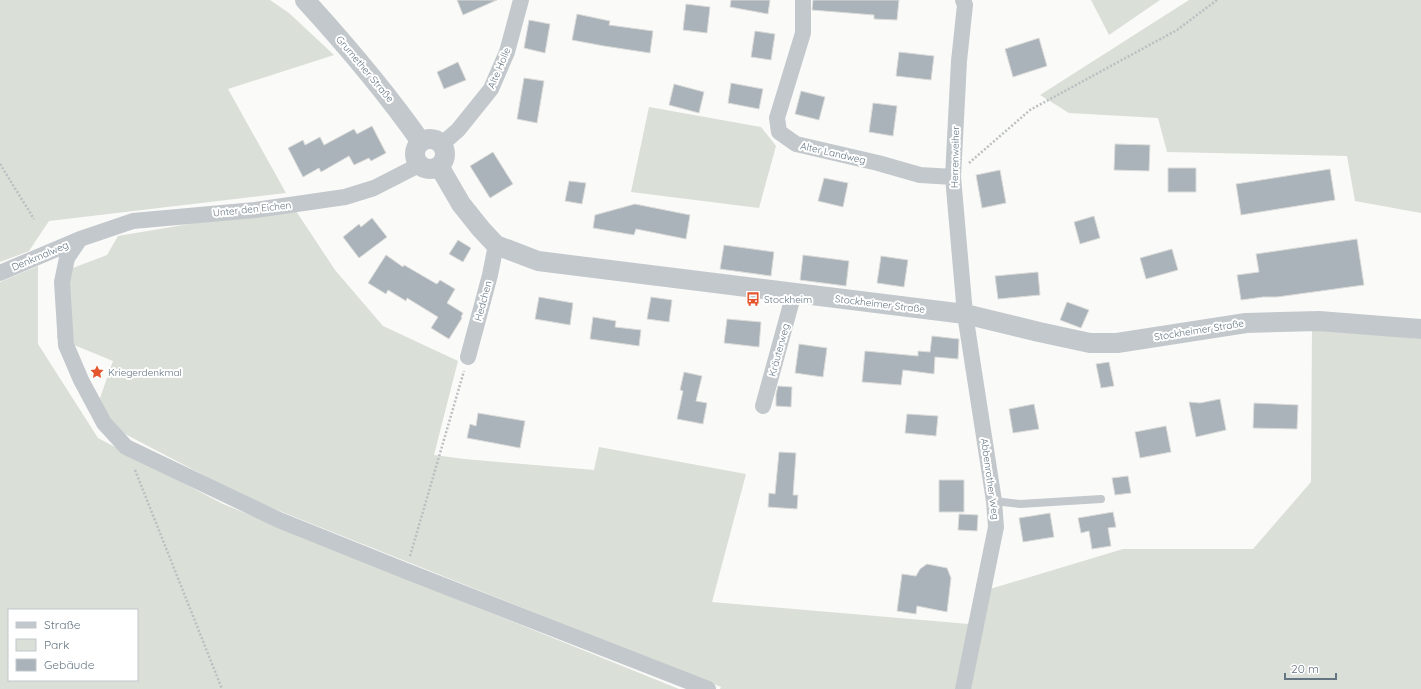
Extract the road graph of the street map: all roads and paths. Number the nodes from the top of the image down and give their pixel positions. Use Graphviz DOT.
graph roads {
  1 [pos="305,0"];
  2 [pos="521,0"];
  3 [pos="803,0"];
  4 [pos="963,0"];
  5 [pos="1217,0"];
  6 [pos="421,142"];
  7 [pos="442,144"];
  8 [pos="0,164"];
  9 [pos="419,165"];
  10 [pos="439,166"];
  11 [pos="953,177"];
  12 [pos="34,220"];
  13 [pos="80,239"];
  14 [pos="496,245"];
  15 [pos="0,273"];
  16 [pos="794,293"];
  17 [pos="965,314"];
  18 [pos="1421,329"];
  19 [pos="468,357"];
  20 [pos="763,406"];
  21 [pos="126,447"];
  22 [pos="1101,499"];
  23 [pos="994,501"];
  24 [pos="406,572"];
  25 [pos="222,689"];
  26 [pos="708,689"];
  27 [pos="962,689"];
  1 -- 6 [label="street, Grumether Straße"];
  2 -- 7 [label="street, Alte Holle"];
  3 -- 11 [label="street, Alter Landweg"];
  4 -- 11 [label="street, Herrenweiher"];
  5 -- 11 [label="path"];
  6 -- 7 [label="street"];
  6 -- 9 [label="street"];
  7 -- 10 [label="street"];
  8 -- 12 [label="path"];
  9 -- 10 [label="street"];
  9 -- 13 [label="street, Unter den Eichen"];
  10 -- 14 [label="street, Stockheimer Straße"];
  11 -- 17 [label="street, Herrenweiher"];
  13 -- 15 [label="street, Denkmalweg"];
  13 -- 21 [label="street"];
  14 -- 16 [label="street, Stockheimer Straße"];
  14 -- 19 [label="street, Hedchen"];
  16 -- 17 [label="street, Stockheimer Straße"];
  16 -- 20 [label="street, Kräuterweg"];
  17 -- 18 [label="street, Stockheimer Straße"];
  17 -- 23 [label="street, Abbenrother Weg"];
  19 -- 24 [label="path"];
  21 -- 24 [label="street"];
  21 -- 25 [label="path"];
  22 -- 23 [label="lane"];
  23 -- 27 [label="street, Abbenrother Weg"];
  24 -- 26 [label="street"];
}
